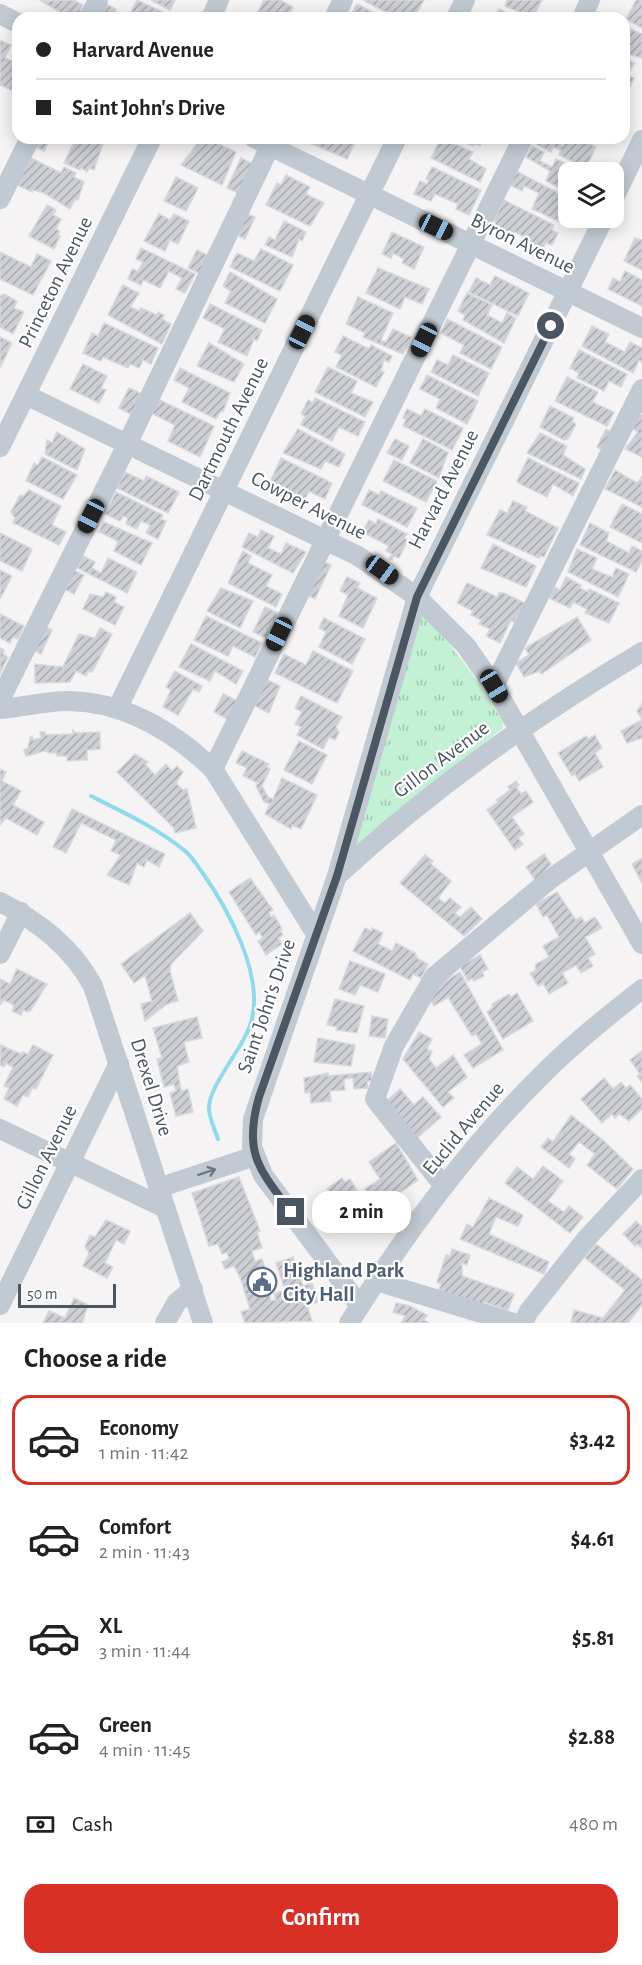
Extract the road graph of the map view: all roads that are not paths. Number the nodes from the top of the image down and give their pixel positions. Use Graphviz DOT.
graph roads {
  1 [pos="642,140"];
  2 [pos="27,144"];
  3 [pos="149,144"];
  4 [pos="265,144"];
  5 [pos="272,144"];
  6 [pos="394,144"];
  7 [pos="520,144"];
  8 [pos="624,177"];
  9 [pos="369,195"];
  10 [pos="0,199"];
  11 [pos="599,228"];
  12 [pos="471,244"];
  13 [pos="568,292"];
  14 [pos="642,328"];
  15 [pos="642,389"];
  16 [pos="26,395"];
  17 [pos="127,444"];
  18 [pos="0,447"];
  19 [pos="225,490"];
  20 [pos="326,540"];
  21 [pos="417,597"];
  22 [pos="642,652"];
  23 [pos="494,686"];
  24 [pos="0,699"];
  25 [pos="0,709"];
  26 [pos="117,709"];
  27 [pos="520,730"];
  28 [pos="213,769"];
  29 [pos="642,815"];
  30 [pos="589,850"];
  31 [pos="337,876"];
  32 [pos="0,902"];
  33 [pos="21,912"];
  34 [pos="316,934"];
  35 [pos="642,944"];
  36 [pos="0,954"];
  37 [pos="642,989"];
  38 [pos="119,1063"];
  39 [pos="0,1129"];
  40 [pos="255,1156"];
  41 [pos="70,1163"];
  42 [pos="642,1179"];
  43 [pos="444,1186"];
  44 [pos="158,1188"];
  45 [pos="165,1208"];
  46 [pos="376,1281"];
  47 [pos="193,1289"];
  48 [pos="0,1305"];
  49 [pos="360,1306"];
  50 [pos="165,1323"];
  51 [pos="203,1323"];
  52 [pos="349,1323"];
  53 [pos="514,1323"];
  54 [pos="523,1323"];
  1 -- 8 [label="street"];
  2 -- 10 [label="street"];
  3 -- 16 [label="street, Princeton Avenue"];
  4 -- 17 [label="street"];
  5 -- 9 [label="street, Byron Avenue"];
  6 -- 9 [label="street, Dartmouth Avenue"];
  7 -- 12 [label="street"];
  9 -- 12 [label="street, Byron Avenue"];
  9 -- 19 [label="street, Dartmouth Avenue"];
  11 -- 13 [label="street, Harvard Avenue"];
  12 -- 13 [label="street, Byron Avenue"];
  12 -- 20 [label="street"];
  13 -- 14 [label="street, Byron Avenue"];
  13 -- 21 [label="street, Harvard Avenue"];
  15 -- 23 [label="street"];
  16 -- 17 [label="street, Cowper Avenue"];
  16 -- 18 [label="street, Princeton Avenue"];
  17 -- 19 [label="street, Cowper Avenue"];
  17 -- 24 [label="street"];
  19 -- 20 [label="street, Cowper Avenue"];
  19 -- 26 [label="street, Dartmouth Avenue"];
  20 -- 21 [label="street, Cowper Avenue"];
  20 -- 28 [label="street"];
  21 -- 23 [label="street, Cowper Avenue"];
  21 -- 31 [label="street, Harvard Avenue"];
  22 -- 27 [label="street, Gillon Avenue"];
  23 -- 27 [label="street, Cowper Avenue"];
  25 -- 26 [label="street, Saint John's Drive"];
  26 -- 28 [label="street, Saint John's Drive"];
  27 -- 30 [label="street, Cowper Avenue"];
  27 -- 31 [label="street, Gillon Avenue"];
  28 -- 34 [label="street, Saint John's Drive"];
  29 -- 30 [label="street"];
  30 -- 35 [label="street, Cowper Avenue"];
  30 -- 43 [label="street"];
  31 -- 34 [label="street, Harvard Avenue"];
  32 -- 33 [label="street, Drexel Drive"];
  33 -- 36 [label="street"];
  33 -- 38 [label="street, Drexel Drive"];
  34 -- 40 [label="street, Saint John's Drive"];
  37 -- 43 [label="street, Euclid Avenue"];
  38 -- 41 [label="street, Gillon Avenue"];
  38 -- 44 [label="street, Drexel Drive"];
  39 -- 41 [label="street"];
  44 -- 40 [label="street, one-way"];
  40 -- 49 [label="street, Saint John's Drive"];
  41 -- 45 [label="street"];
  41 -- 48 [label="street, Gillon Avenue"];
  42 -- 54 [label="street"];
  43 -- 46 [label="street, Euclid Avenue"];
  44 -- 45 [label="street, Drexel Drive"];
  45 -- 47 [label="street, Drexel Drive"];
  46 -- 49 [label="street, Euclid Avenue"];
  46 -- 53 [label="street"];
  47 -- 50 [label="street"];
  47 -- 51 [label="street, Drexel Drive"];
  49 -- 52 [label="street, Euclid Avenue"];
}
